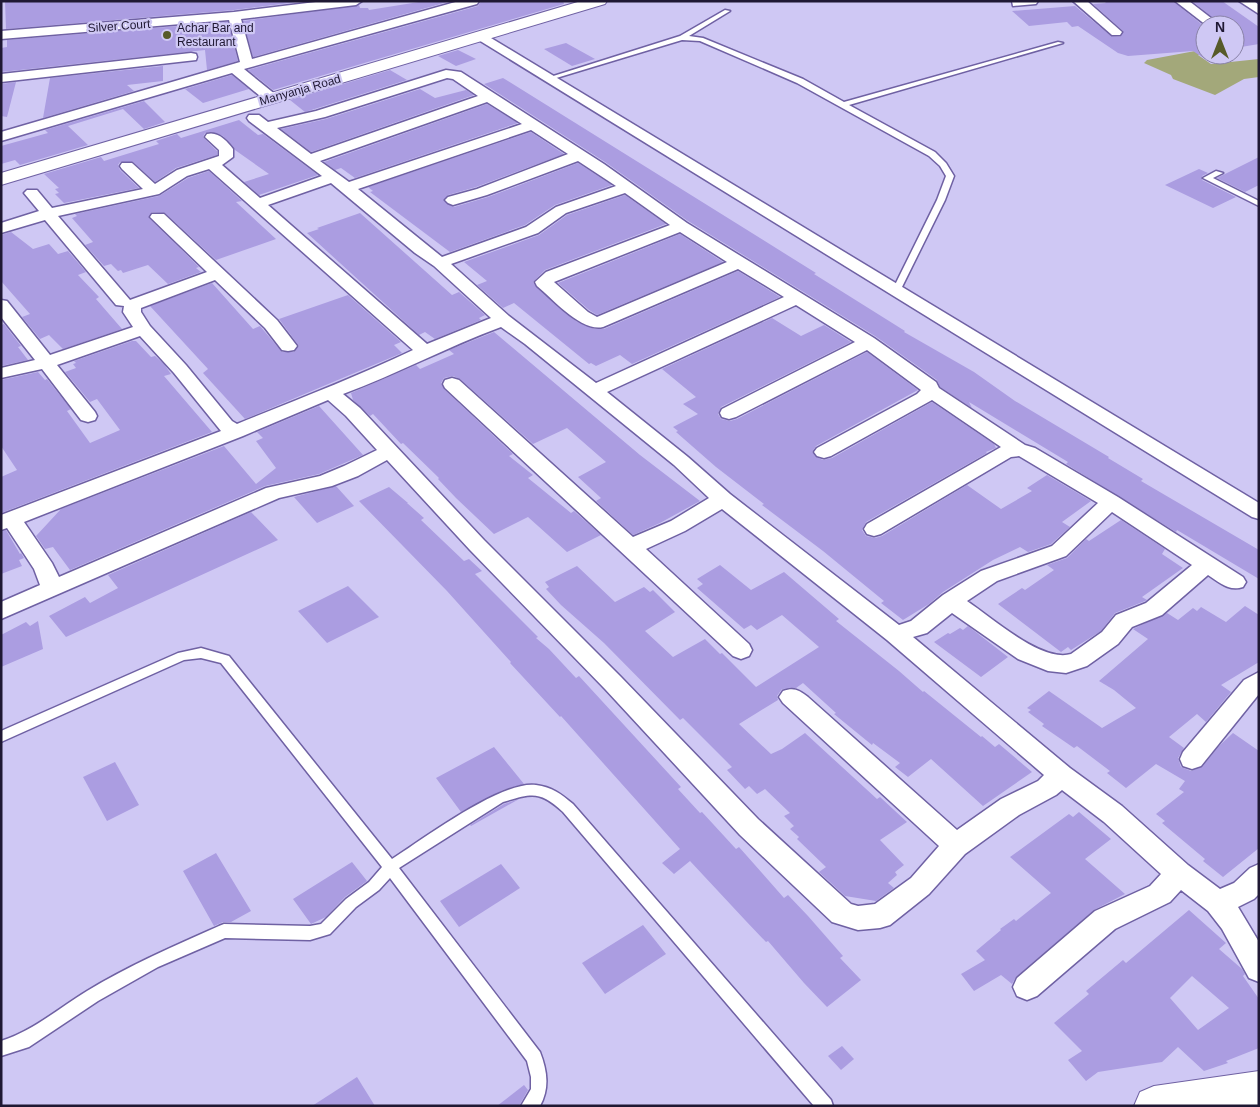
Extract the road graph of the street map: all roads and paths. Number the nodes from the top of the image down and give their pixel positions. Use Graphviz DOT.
graph roads {
  1 [pos="356,1"];
  2 [pos="473,1"];
  3 [pos="599,1"];
  4 [pos="1032,1"];
  5 [pos="1079,1"];
  6 [pos="1181,1"];
  7 [pos="1246,1"];
  8 [pos="1017,3"];
  9 [pos="1259,10"];
  10 [pos="727,11"];
  11 [pos="1200,15"];
  12 [pos="234,16"];
  13 [pos="1116,32"];
  14 [pos="1,35"];
  15 [pos="481,36"];
  16 [pos="682,38"];
  17 [pos="1060,43"];
  18 [pos="191,57"];
  19 [pos="241,66"];
  20 [pos="1,78"];
  21 [pos="551,78"];
  22 [pos="488,97"];
  23 [pos="271,98"];
  24 [pos="842,105"];
  25 [pos="533,126"];
  26 [pos="1,136"];
  27 [pos="212,137"];
  28 [pos="579,156"];
  29 [pos="308,160"];
  30 [pos="212,164"];
  31 [pos="127,166"];
  32 [pos="1219,173"];
  33 [pos="1,179"];
  34 [pos="340,183"];
  35 [pos="627,188"];
  36 [pos="154,191"];
  37 [pos="32,193"];
  38 [pos="453,200"];
  39 [pos="257,204"];
  40 [pos="1259,204"];
  41 [pos="50,213"];
  42 [pos="158,216"];
  43 [pos="681,226"];
  44 [pos="1,228"];
  45 [pos="740,262"];
  46 [pos="440,263"];
  47 [pos="217,274"];
  48 [pos="897,290"];
  49 [pos="796,298"];
  50 [pos="122,301"];
  51 [pos="1,305"];
  52 [pos="503,320"];
  53 [pos="143,329"];
  54 [pos="868,342"];
  55 [pos="288,346"];
  56 [pos="426,352"];
  57 [pos="47,362"];
  58 [pos="4,373"];
  59 [pos="452,384"];
  60 [pos="594,391"];
  61 [pos="931,391"];
  62 [pos="330,392"];
  63 [pos="730,413"];
  64 [pos="88,416"];
  65 [pos="236,432"];
  66 [pos="1018,450"];
  67 [pos="390,451"];
  68 [pos="824,452"];
  69 [pos="722,500"];
  70 [pos="1111,502"];
  71 [pos="1259,512"];
  72 [pos="7,521"];
  73 [pos="874,528"];
  74 [pos="630,547"];
  75 [pos="1207,564"];
  76 [pos="1236,582"];
  77 [pos="52,587"];
  78 [pos="951,600"];
  79 [pos="1,611"];
  80 [pos="895,634"];
  81 [pos="741,650"];
  82 [pos="1259,681"];
  83 [pos="790,697"];
  84 [pos="1,737"];
  85 [pos="1192,759"];
  86 [pos="1062,774"];
  87 [pos="956,846"];
  88 [pos="390,867"];
  89 [pos="1179,873"];
  90 [pos="1259,876"];
  91 [pos="1218,903"];
  92 [pos="1259,969"];
  93 [pos="1027,987"];
  94 [pos="1,1049"];
  95 [pos="1259,1090"];
  96 [pos="529,1106"];
  97 [pos="825,1106"];
  98 [pos="1154,1106"];
  1 -- 12 [label="street, Silver Court"];
  2 -- 19 [label="street"];
  3 -- 15 [label="main road, Manyanja Road"];
  4 -- 8 [label="street"];
  5 -- 13 [label="street"];
  6 -- 11 [label="street"];
  7 -- 9 [label="street"];
  10 -- 16 [label="lane"];
  12 -- 14 [label="street, Silver Court"];
  12 -- 19 [label="street"];
  15 -- 21 [label="street"];
  15 -- 23 [label="main road, Manyanja Road"];
  16 -- 21 [label="lane"];
  16 -- 24 [label="lane"];
  17 -- 24 [label="lane"];
  18 -- 20 [label="street"];
  19 -- 23 [label="street"];
  19 -- 26 [label="street"];
  21 -- 48 [label="street"];
  22 -- 25 [label="street"];
  22 -- 29 [label="street"];
  22 -- 29 [label="street"];
  23 -- 33 [label="main road, Manyanja Road"];
  24 -- 48 [label="lane"];
  25 -- 28 [label="street"];
  25 -- 34 [label="street"];
  27 -- 30 [label="street"];
  28 -- 35 [label="street"];
  28 -- 38 [label="street"];
  29 -- 34 [label="street"];
  30 -- 36 [label="street"];
  30 -- 39 [label="street"];
  31 -- 36 [label="street"];
  32 -- 40 [label="lane"];
  34 -- 39 [label="street"];
  34 -- 46 [label="street"];
  35 -- 43 [label="street"];
  35 -- 46 [label="street"];
  36 -- 41 [label="street"];
  37 -- 41 [label="street"];
  39 -- 56 [label="street"];
  41 -- 44 [label="street"];
  41 -- 50 [label="street"];
  42 -- 47 [label="street"];
  43 -- 45 [label="street"];
  43 -- 45 [label="street"];
  45 -- 49 [label="street"];
  46 -- 52 [label="street"];
  47 -- 53 [label="street"];
  47 -- 55 [label="street"];
  48 -- 71 [label="street"];
  49 -- 54 [label="street"];
  49 -- 60 [label="street"];
  51 -- 57 [label="street"];
  52 -- 56 [label="street"];
  52 -- 60 [label="street"];
  53 -- 57 [label="street"];
  53 -- 65 [label="street"];
  54 -- 61 [label="street"];
  54 -- 63 [label="street"];
  56 -- 62 [label="street"];
  57 -- 58 [label="street"];
  57 -- 64 [label="street"];
  59 -- 74 [label="street"];
  60 -- 69 [label="street"];
  61 -- 66 [label="street"];
  61 -- 68 [label="street"];
  62 -- 65 [label="street"];
  62 -- 67 [label="street"];
  65 -- 72 [label="street"];
  66 -- 70 [label="street"];
  66 -- 73 [label="street"];
  67 -- 77 [label="street"];
  67 -- 87 [label="street"];
  69 -- 74 [label="street"];
  69 -- 80 [label="street"];
  70 -- 75 [label="street"];
  70 -- 78 [label="street"];
  72 -- 77 [label="street"];
  74 -- 81 [label="street"];
  75 -- 76 [label="street"];
  75 -- 78 [label="street"];
  77 -- 79 [label="street"];
  78 -- 80 [label="street"];
  80 -- 86 [label="street"];
  82 -- 85 [label="street"];
  83 -- 87 [label="street"];
  84 -- 88 [label="lane"];
  86 -- 87 [label="street"];
  86 -- 89 [label="street"];
  88 -- 94 [label="lane"];
  88 -- 96 [label="lane"];
  88 -- 97 [label="lane"];
  89 -- 91 [label="street"];
  89 -- 93 [label="street"];
  90 -- 91 [label="street"];
  91 -- 92 [label="street"];
  95 -- 98 [label="main road"];
}
